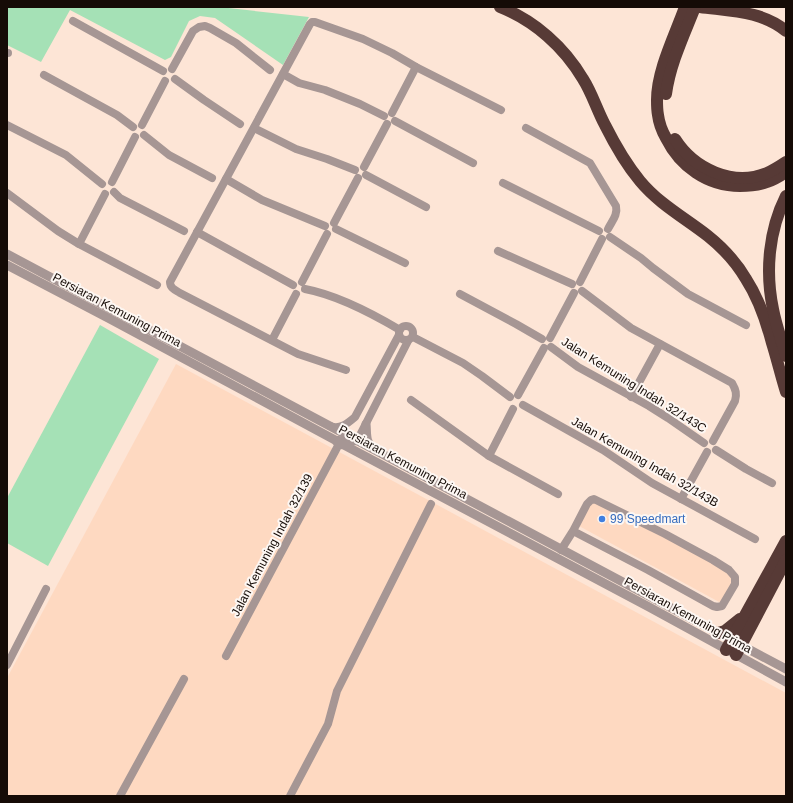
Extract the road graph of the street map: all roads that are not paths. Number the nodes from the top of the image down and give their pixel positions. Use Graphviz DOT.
graph roads {
  1 [pos="500,7"];
  2 [pos="685,7"];
  3 [pos="695,7"];
  4 [pos="700,7"];
  5 [pos="73,20"];
  6 [pos="786,32"];
  7 [pos="668,65"];
  8 [pos="416,68"];
  9 [pos="172,69"];
  10 [pos="270,70"];
  11 [pos="163,71"];
  12 [pos="283,74"];
  13 [pos="44,75"];
  14 [pos="175,78"];
  15 [pos="165,81"];
  16 [pos="501,110"];
  17 [pos="390,117"];
  18 [pos="240,124"];
  19 [pos="7,125"];
  20 [pos="142,125"];
  21 [pos="133,127"];
  22 [pos="254,128"];
  23 [pos="526,128"];
  24 [pos="144,136"];
  25 [pos="135,137"];
  26 [pos="786,162"];
  27 [pos="473,163"];
  28 [pos="365,171"];
  29 [pos="786,172"];
  30 [pos="356,174"];
  31 [pos="212,178"];
  32 [pos="226,179"];
  33 [pos="112,182"];
  34 [pos="102,184"];
  35 [pos="503,184"];
  36 [pos="114,192"];
  37 [pos="7,193"];
  38 [pos="105,194"];
  39 [pos="786,196"];
  40 [pos="426,207"];
  41 [pos="335,226"];
  42 [pos="326,230"];
  43 [pos="184,231"];
  44 [pos="198,232"];
  45 [pos="609,233"];
  46 [pos="600,235"];
  47 [pos="79,244"];
  48 [pos="498,251"];
  49 [pos="7,254"];
  50 [pos="405,263"];
  51 [pos="7,266"];
  52 [pos="576,283"];
  53 [pos="157,285"];
  54 [pos="293,285"];
  55 [pos="304,286"];
  56 [pos="582,291"];
  57 [pos="574,293"];
  58 [pos="296,294"];
  59 [pos="460,294"];
  60 [pos="746,325"];
  61 [pos="400,333"];
  62 [pos="411,339"];
  63 [pos="546,339"];
  64 [pos="272,340"];
  65 [pos="660,344"];
  66 [pos="547,348"];
  67 [pos="786,356"];
  68 [pos="346,370"];
  69 [pos="786,392"];
  70 [pos="514,396"];
  71 [pos="632,397"];
  72 [pos="411,400"];
  73 [pos="523,405"];
  74 [pos="513,408"];
  75 [pos="322,422"];
  76 [pos="366,424"];
  77 [pos="357,441"];
  78 [pos="713,441"];
  79 [pos="336,442"];
  80 [pos="704,443"];
  81 [pos="716,450"];
  82 [pos="378,452"];
  83 [pos="707,452"];
  84 [pos="489,456"];
  85 [pos="772,483"];
  86 [pos="558,494"];
  87 [pos="681,499"];
  88 [pos="430,504"];
  89 [pos="573,531"];
  90 [pos="755,539"];
  91 [pos="786,541"];
  92 [pos="561,550"];
  93 [pos="786,560"];
  94 [pos="46,590"];
  95 [pos="745,615"];
  96 [pos="718,633"];
  97 [pos="733,648"];
  98 [pos="226,656"];
  99 [pos="7,665"];
  100 [pos="786,669"];
  101 [pos="184,679"];
  102 [pos="786,682"];
  103 [pos="120,796"];
  104 [pos="290,796"];
  1 -- 69 [label="highway"];
  2 -- 7 [label="highway"];
  3 -- 7 [label="highway"];
  4 -- 6 [label="highway"];
  5 -- 11 [label="street"];
  7 -- 26 [label="highway"];
  7 -- 29 [label="highway"];
  8 -- 12 [label="street"];
  8 -- 16 [label="street"];
  8 -- 17 [label="street"];
  9 -- 10 [label="street"];
  9 -- 11 [label="street"];
  9 -- 14 [label="street"];
  11 -- 15 [label="street"];
  12 -- 17 [label="street"];
  12 -- 22 [label="street"];
  13 -- 21 [label="street"];
  14 -- 15 [label="street"];
  14 -- 18 [label="street"];
  15 -- 20 [label="street"];
  17 -- 27 [label="street"];
  17 -- 28 [label="street"];
  19 -- 34 [label="street"];
  20 -- 21 [label="street"];
  20 -- 24 [label="street"];
  21 -- 25 [label="street"];
  22 -- 30 [label="street"];
  22 -- 32 [label="street"];
  23 -- 45 [label="street"];
  24 -- 25 [label="street"];
  24 -- 31 [label="street"];
  25 -- 33 [label="street"];
  28 -- 30 [label="street"];
  28 -- 40 [label="street"];
  30 -- 41 [label="street"];
  32 -- 42 [label="street"];
  32 -- 44 [label="street"];
  33 -- 34 [label="street"];
  33 -- 36 [label="street"];
  34 -- 38 [label="street"];
  35 -- 46 [label="street"];
  36 -- 38 [label="street"];
  36 -- 43 [label="street"];
  37 -- 47 [label="street"];
  38 -- 47 [label="street"];
  39 -- 67 [label="highway"];
  41 -- 42 [label="street"];
  41 -- 50 [label="street"];
  42 -- 55 [label="street"];
  44 -- 54 [label="street"];
  44 -- 64 [label="street"];
  45 -- 46 [label="street"];
  45 -- 60 [label="street"];
  46 -- 52 [label="street"];
  47 -- 53 [label="street"];
  48 -- 52 [label="street"];
  49 -- 75 [label="street, Persiaran Kemuning Prima"];
  51 -- 79 [label="street, Persiaran Kemuning Prima"];
  52 -- 56 [label="street"];
  52 -- 57 [label="street"];
  54 -- 55 [label="street"];
  54 -- 58 [label="street"];
  55 -- 58 [label="street"];
  55 -- 61 [label="street"];
  56 -- 57 [label="street"];
  56 -- 65 [label="street"];
  57 -- 63 [label="street"];
  58 -- 64 [label="street"];
  59 -- 63 [label="street"];
  61 -- 62 [label="street"];
  61 -- 62 [label="street"];
  61 -- 75 [label="street"];
  62 -- 70 [label="street"];
  62 -- 76 [label="street"];
  63 -- 66 [label="street"];
  64 -- 68 [label="street"];
  65 -- 71 [label="street"];
  65 -- 78 [label="street"];
  66 -- 70 [label="street"];
  66 -- 71 [label="street, Jalan Kemuning Indah 32/143C"];
  70 -- 73 [label="street"];
  70 -- 74 [label="street"];
  71 -- 80 [label="street, Jalan Kemuning Indah 32/143C"];
  72 -- 84 [label="street"];
  73 -- 74 [label="street"];
  73 -- 87 [label="street, Jalan Kemuning Indah 32/143B"];
  74 -- 84 [label="street"];
  75 -- 77 [label="street, Persiaran Kemuning Prima"];
  76 -- 77 [label="street"];
  76 -- 82 [label="street"];
  77 -- 79 [label="street"];
  77 -- 82 [label="street, Persiaran Kemuning Prima"];
  78 -- 80 [label="street"];
  78 -- 81 [label="street"];
  79 -- 97 [label="street, Persiaran Kemuning Prima"];
  79 -- 98 [label="street, Jalan Kemuning Indah 32/139"];
  80 -- 83 [label="street"];
  81 -- 83 [label="street"];
  81 -- 85 [label="street"];
  82 -- 92 [label="street, Persiaran Kemuning Prima"];
  83 -- 87 [label="street"];
  84 -- 86 [label="street"];
  87 -- 90 [label="street, Jalan Kemuning Indah 32/143B"];
  88 -- 104 [label="street"];
  89 -- 89 [label="street"];
  89 -- 92 [label="street"];
  91 -- 95 [label="highway"];
  92 -- 96 [label="street, Persiaran Kemuning Prima"];
  93 -- 97 [label="highway"];
  94 -- 99 [label="street"];
  95 -- 96 [label="highway"];
  95 -- 97 [label="highway"];
  96 -- 97 [label="street, Persiaran Kemuning Prima"];
  97 -- 100 [label="street, Persiaran Kemuning Prima"];
  97 -- 102 [label="street, Persiaran Kemuning Prima"];
  101 -- 103 [label="street"];
}
